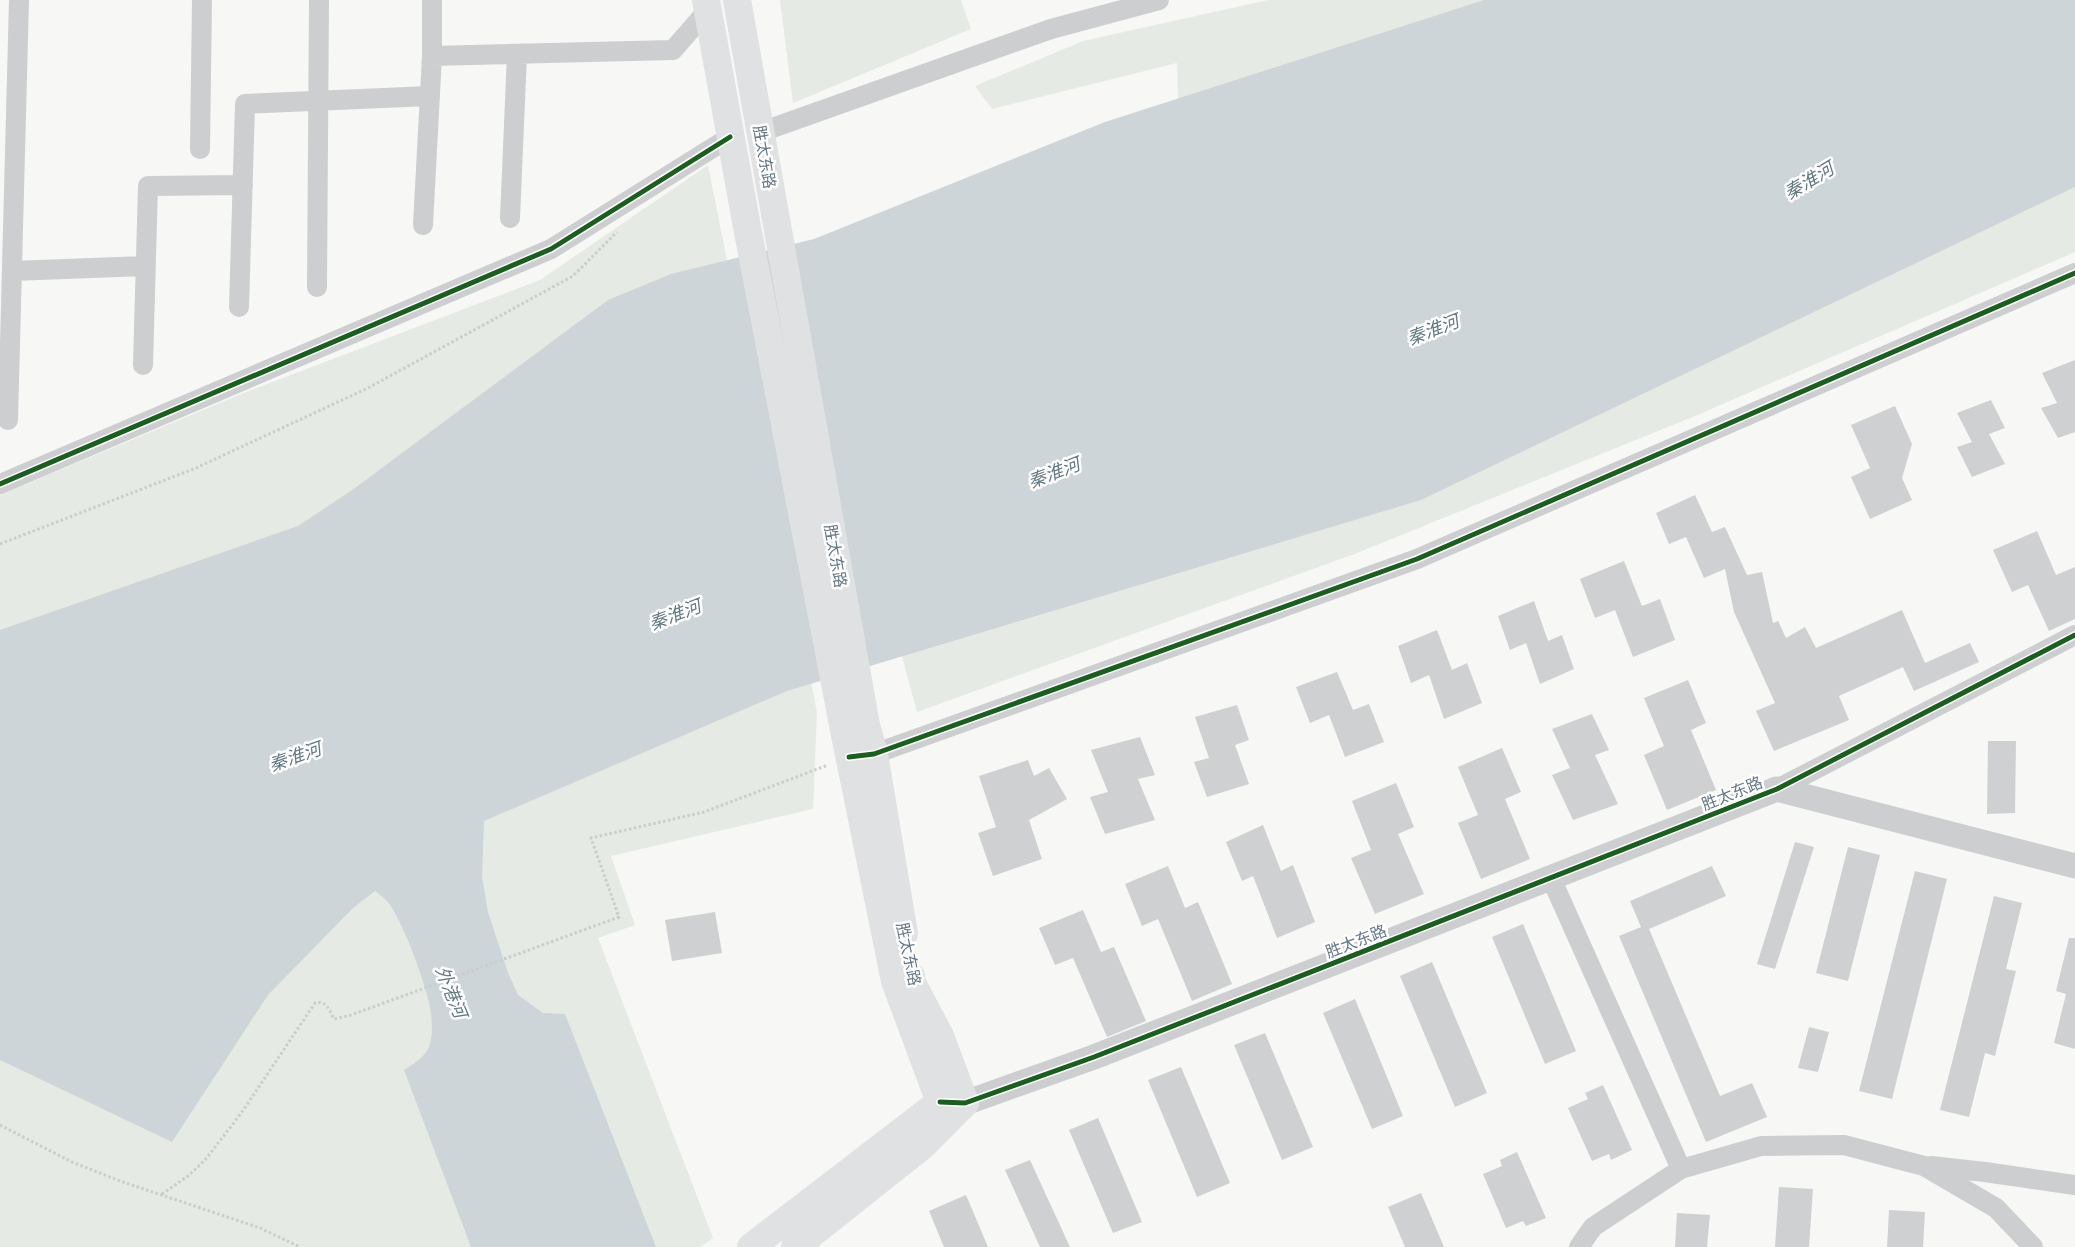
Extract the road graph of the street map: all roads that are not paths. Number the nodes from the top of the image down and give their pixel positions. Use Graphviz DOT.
graph roads {
  1 [pos="19,0"];
  2 [pos="202,0"];
  3 [pos="320,0"];
  4 [pos="432,0"];
  5 [pos="737,0"];
  6 [pos="1159,0"];
  7 [pos="707,6"];
  8 [pos="517,54"];
  9 [pos="432,56"];
  10 [pos="430,96"];
  11 [pos="318,101"];
  12 [pos="761,132"];
  13 [pos="730,137"];
  14 [pos="200,149"];
  15 [pos="7,161"];
  16 [pos="243,185"];
  17 [pos="510,218"];
  18 [pos="423,225"];
  19 [pos="146,266"];
  20 [pos="12,271"];
  21 [pos="2075,273"];
  22 [pos="317,287"];
  23 [pos="239,306"];
  24 [pos="142,364"];
  25 [pos="8,420"];
  26 [pos="0,484"];
  27 [pos="2075,635"];
  28 [pos="859,743"];
  29 [pos="1777,789"];
  30 [pos="2075,866"];
  31 [pos="1551,878"];
  32 [pos="952,1103"];
  33 [pos="1924,1166"];
  34 [pos="1681,1169"];
  35 [pos="2075,1185"];
  36 [pos="751,1247"];
  37 [pos="795,1247"];
  38 [pos="1579,1247"];
  39 [pos="2032,1247"];
  1 -- 15 [label="street"];
  2 -- 14 [label="street"];
  3 -- 11 [label="street"];
  4 -- 9 [label="street"];
  5 -- 12 [label="main road, 胜太东路"];
  6 -- 12 [label="street"];
  7 -- 8 [label="street"];
  7 -- 13 [label="main road, 胜太东路"];
  8 -- 9 [label="street"];
  8 -- 17 [label="street"];
  9 -- 10 [label="street"];
  10 -- 11 [label="street"];
  10 -- 18 [label="street"];
  11 -- 16 [label="street"];
  11 -- 22 [label="street"];
  12 -- 28 [label="main road, 胜太东路"];
  13 -- 26 [label="street"];
  13 -- 28 [label="main road, 胜太东路"];
  15 -- 20 [label="street"];
  16 -- 19 [label="street"];
  16 -- 23 [label="street"];
  19 -- 20 [label="street"];
  19 -- 24 [label="street"];
  20 -- 25 [label="street"];
  21 -- 28 [label="street"];
  27 -- 29 [label="street"];
  28 -- 32 [label="main road, 胜太东路"];
  29 -- 30 [label="street, 胜太东路"];
  29 -- 31 [label="street, 胜太东路"];
  31 -- 32 [label="street, 胜太东路"];
  31 -- 34 [label="street"];
  32 -- 36 [label="main road, 胜太东路"];
  32 -- 37 [label="main road, 胜太东路"];
  33 -- 34 [label="street"];
  33 -- 35 [label="street"];
  33 -- 39 [label="street"];
  34 -- 38 [label="street"];
}
